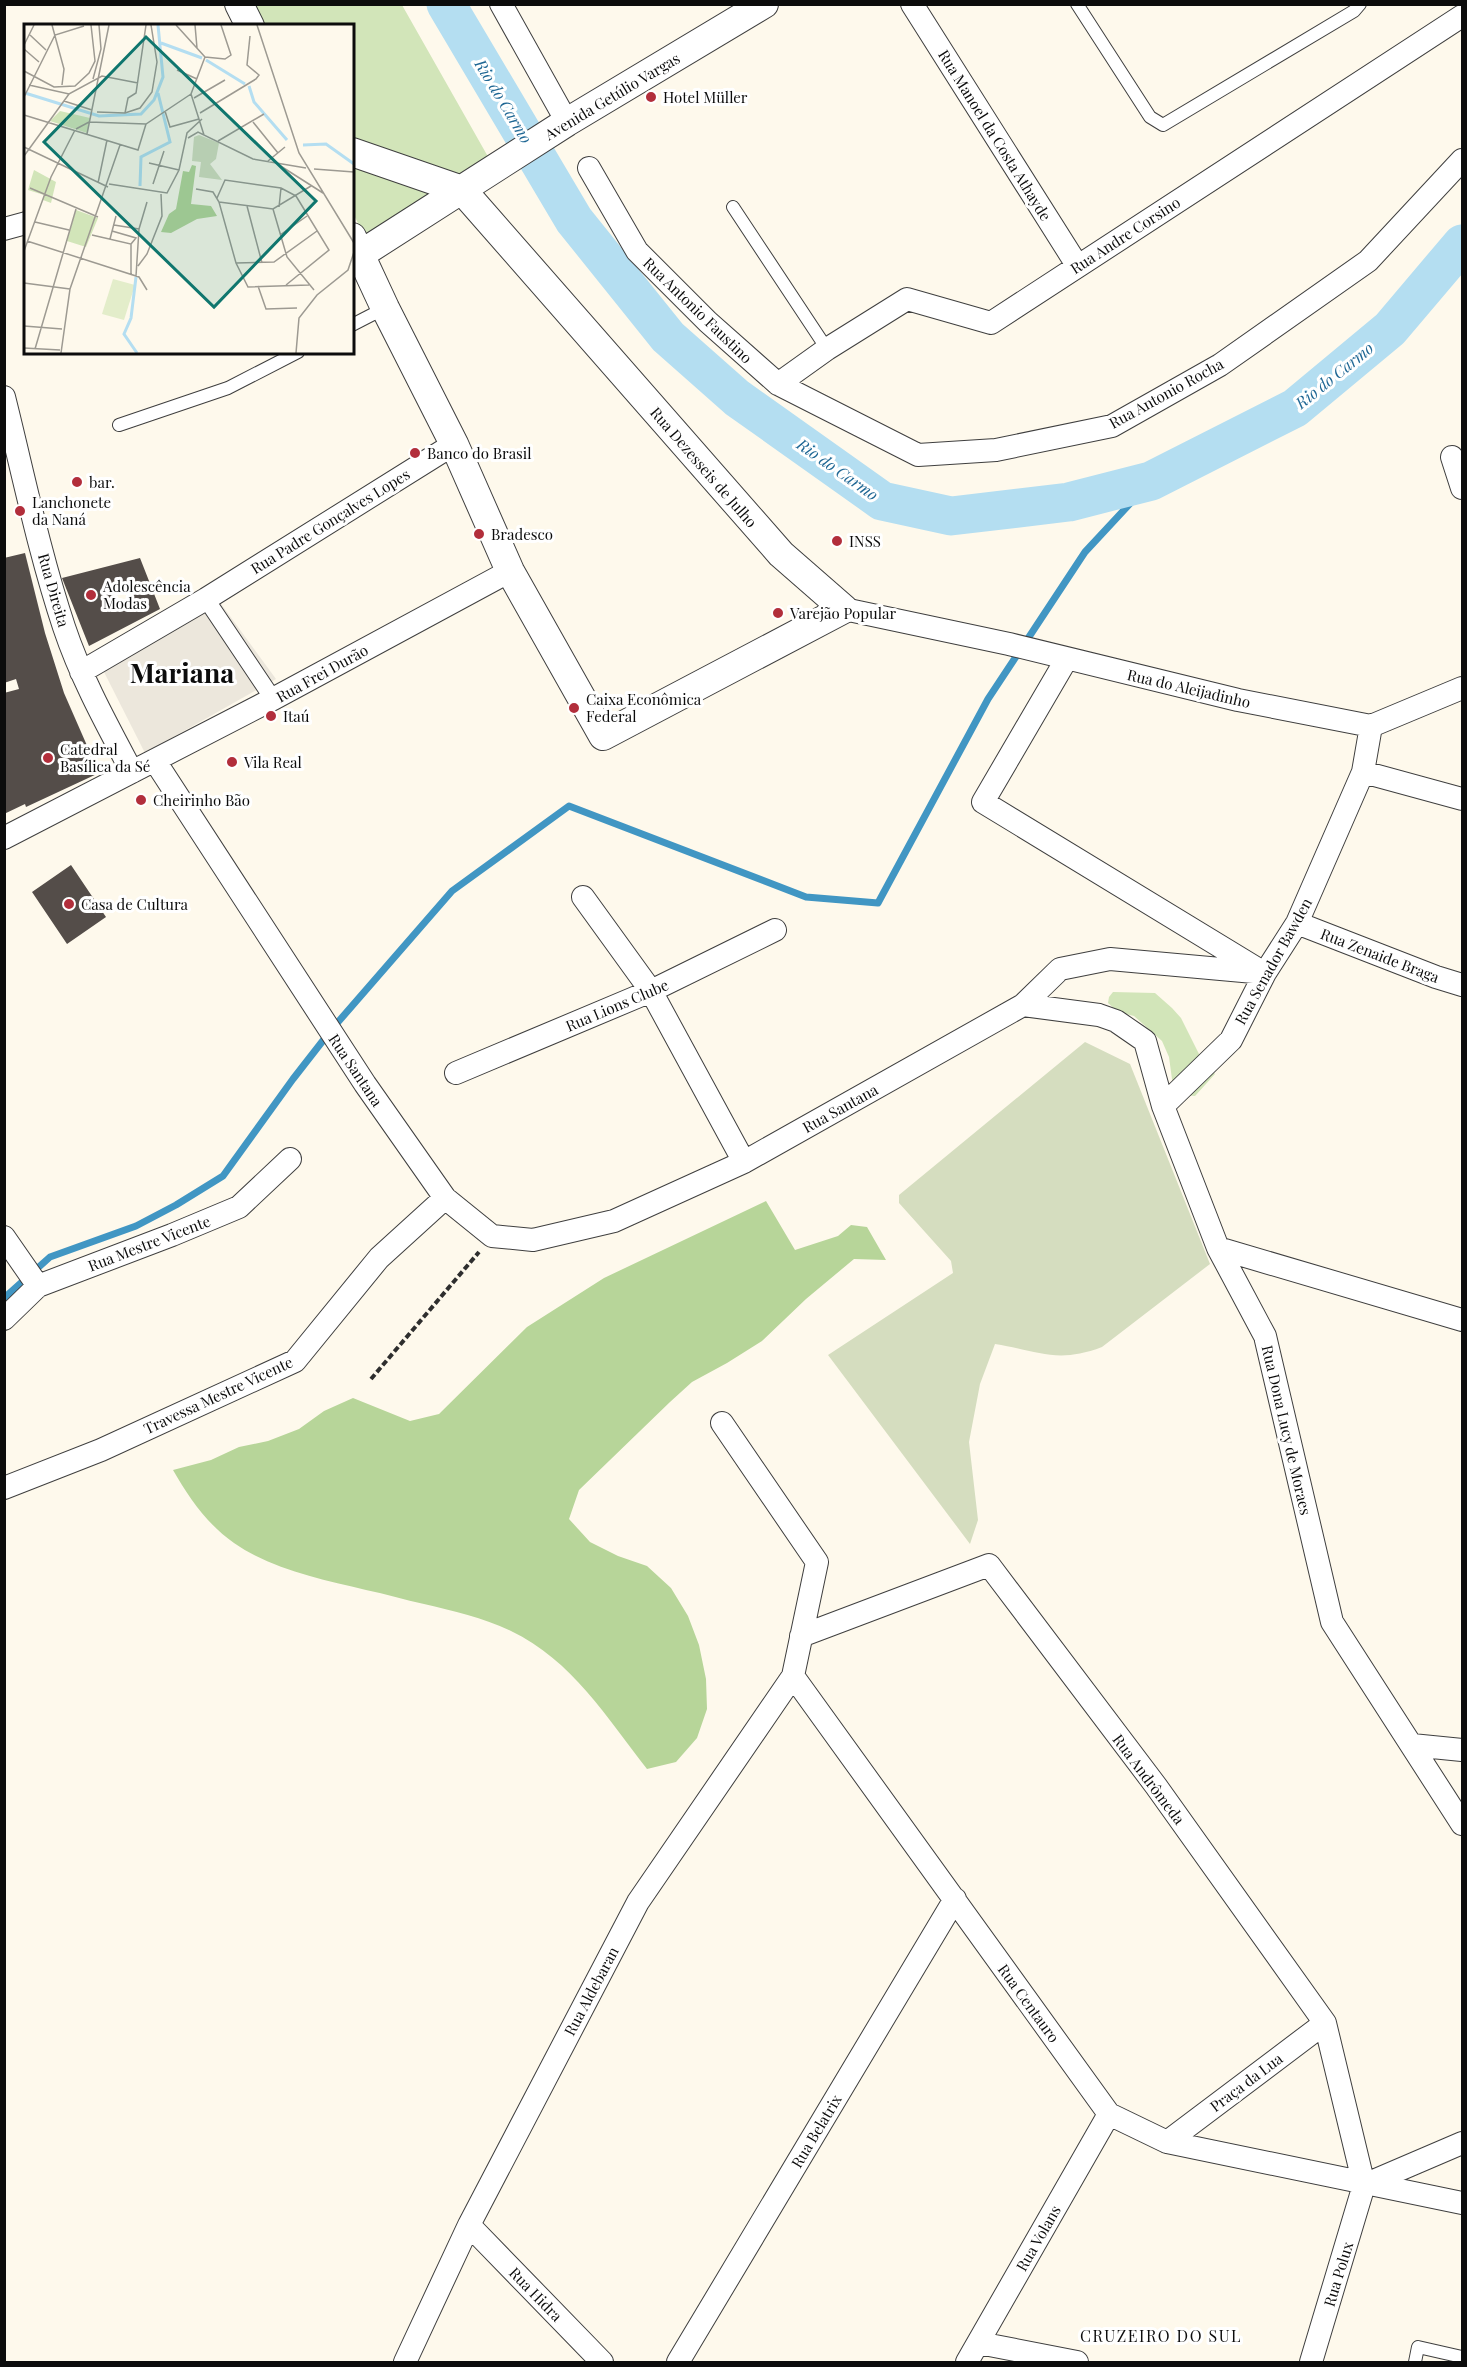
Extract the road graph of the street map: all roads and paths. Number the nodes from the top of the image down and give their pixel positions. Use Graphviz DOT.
graph roads {
  1 [pos="238,4"];
  2 [pos="501,4"];
  3 [pos="764,4"];
  4 [pos="912,4"];
  5 [pos="1077,4"];
  6 [pos="1360,4"];
  7 [pos="1462,16"];
  8 [pos="248,24"];
  9 [pos="561,127"];
  10 [pos="354,153"];
  11 [pos="1462,160"];
  12 [pos="589,168"];
  13 [pos="462,190"];
  14 [pos="734,207"];
  15 [pos="24,223"];
  16 [pos="4,229"];
  17 [pos="357,246"];
  18 [pos="1077,266"];
  19 [pos="385,309"];
  20 [pos="354,324"];
  21 [pos="827,349"];
  22 [pos="294,354"];
  23 [pos="778,384"];
  24 [pos="4,397"];
  25 [pos="119,425"];
  26 [pos="454,444"];
  27 [pos="1452,457"];
  28 [pos="1462,488"];
  29 [pos="510,570"];
  30 [pos="206,599"];
  31 [pos="844,609"];
  32 [pos="1009,644"];
  33 [pos="1066,660"];
  34 [pos="81,672"];
  35 [pos="1462,688"];
  36 [pos="273,699"];
  37 [pos="1371,726"];
  38 [pos="155,761"];
  39 [pos="132,772"];
  40 [pos="1363,772"];
  41 [pos="1462,799"];
  42 [pos="4,838"];
  43 [pos="583,897"];
  44 [pos="1298,923"];
  45 [pos="775,930"];
  46 [pos="1265,973"];
  47 [pos="1462,985"];
  48 [pos="651,991"];
  49 [pos="1023,1005"];
  50 [pos="456,1073"];
  51 [pos="1164,1106"];
  52 [pos="290,1159"];
  53 [pos="744,1162"];
  54 [pos="445,1198"];
  55 [pos="492,1236"];
  56 [pos="4,1237"];
  57 [pos="1218,1248"];
  58 [pos="38,1286"];
  59 [pos="4,1319"];
  60 [pos="1462,1320"];
  61 [pos="371,1379"];
  62 [pos="722,1423"];
  63 [pos="4,1488"];
  64 [pos="801,1636"];
  65 [pos="793,1676"];
  66 [pos="1412,1745"];
  67 [pos="1462,1750"];
  68 [pos="1462,1824"];
  69 [pos="955,1899"];
  70 [pos="1325,2023"];
  71 [pos="1109,2114"];
  72 [pos="1167,2142"];
  73 [pos="1462,2143"];
  74 [pos="1364,2185"];
  75 [pos="1462,2203"];
  76 [pos="469,2224"];
  77 [pos="979,2343"];
  78 [pos="1462,2357"];
  79 [pos="405,2362"];
  80 [pos="602,2362"];
  81 [pos="678,2362"];
  82 [pos="967,2362"];
  83 [pos="1077,2362"];
  84 [pos="1311,2362"];
  85 [pos="1415,2362"];
  1 -- 8 [label="street"];
  2 -- 9 [label="street"];
  3 -- 9 [label="street, Avenida Getúlio Vargas"];
  4 -- 18 [label="street, Rua Manoel da Costa Athayde"];
  5 -- 6 [label="lane"];
  7 -- 18 [label="street, Rua Andre Corsino"];
  9 -- 13 [label="street, Avenida Getúlio Vargas"];
  10 -- 13 [label="street"];
  11 -- 23 [label="street, Rua Antonio Rocha"];
  12 -- 23 [label="street, Rua Antonio Faustino"];
  13 -- 17 [label="street, Avenida Getúlio Vargas"];
  13 -- 31 [label="street, Rua Dezesseis de Julho"];
  14 -- 21 [label="lane"];
  15 -- 16 [label="street"];
  17 -- 19 [label="street"];
  18 -- 21 [label="street, Rua Andre Corsino"];
  19 -- 20 [label="lane"];
  19 -- 26 [label="street"];
  21 -- 23 [label="street, Rua Andre Corsino"];
  22 -- 25 [label="lane"];
  24 -- 34 [label="street, Rua Direita"];
  26 -- 29 [label="street"];
  26 -- 30 [label="street, Rua Padre Gonçalves Lopes"];
  27 -- 28 [label="street"];
  29 -- 31 [label="street"];
  29 -- 36 [label="street, Rua Frei Durão"];
  30 -- 34 [label="street, Rua Padre Gonçalves Lopes"];
  30 -- 36 [label="street"];
  31 -- 32 [label="street, Rua Dezesseis de Julho"];
  32 -- 33 [label="street, Rua do Aleijadinho"];
  33 -- 37 [label="street, Rua do Aleijadinho"];
  33 -- 46 [label="street"];
  34 -- 39 [label="street, Rua Direita"];
  35 -- 37 [label="street"];
  36 -- 38 [label="street, Rua Frei Durão"];
  37 -- 40 [label="street, Rua Senador Bawden"];
  38 -- 39 [label="street, Rua Frei Durão"];
  38 -- 54 [label="street, Rua Santana"];
  39 -- 42 [label="street, Rua Frei Durão"];
  40 -- 41 [label="street"];
  40 -- 44 [label="street, Rua Senador Bawden"];
  43 -- 48 [label="street"];
  44 -- 46 [label="street, Rua Senador Bawden"];
  44 -- 47 [label="street, Rua Zenaide Braga"];
  45 -- 48 [label="street, Rua Lions Clube"];
  46 -- 49 [label="street, Rua Santana"];
  46 -- 51 [label="street, Rua Senador Bawden"];
  48 -- 50 [label="street, Rua Lions Clube"];
  48 -- 53 [label="street"];
  49 -- 51 [label="street, Rua Dona Lucy de Moraes"];
  49 -- 53 [label="street, Rua Santana"];
  51 -- 57 [label="street, Rua Dona Lucy de Moraes"];
  52 -- 58 [label="street, Rua Mestre Vicente"];
  53 -- 55 [label="street, Rua Santana"];
  54 -- 55 [label="street, Rua Santana"];
  54 -- 63 [label="street, Travessa Mestre Vicente"];
  55 -- 61 [label="path"];
  56 -- 58 [label="street"];
  57 -- 60 [label="street"];
  57 -- 66 [label="street, Rua Dona Lucy de Moraes"];
  58 -- 59 [label="street, Rua Mestre Vicente"];
  62 -- 64 [label="street, Rua Aldebaran"];
  64 -- 65 [label="street, Rua Aldebaran"];
  64 -- 70 [label="street, Rua Andrômeda"];
  65 -- 69 [label="street, Rua Centauro"];
  65 -- 76 [label="street, Rua Aldebaran"];
  66 -- 67 [label="street"];
  66 -- 68 [label="street, Rua Dona Lucy de Moraes"];
  69 -- 71 [label="street, Rua Centauro"];
  69 -- 81 [label="street, Rua Belatrix"];
  70 -- 72 [label="street, Praça da Lua"];
  70 -- 74 [label="street, Rua Andrômeda"];
  71 -- 72 [label="street, Rua Centauro"];
  71 -- 77 [label="street, Rua Volans"];
  72 -- 74 [label="street, Rua Centauro"];
  73 -- 74 [label="street"];
  74 -- 75 [label="street, Rua Centauro"];
  74 -- 84 [label="street, Rua Polux"];
  76 -- 79 [label="street, Rua Aldebaran"];
  76 -- 80 [label="street, Rua Hidra"];
  77 -- 82 [label="street, Rua Volans"];
  77 -- 83 [label="street"];
  78 -- 85 [label="lane"];
}
